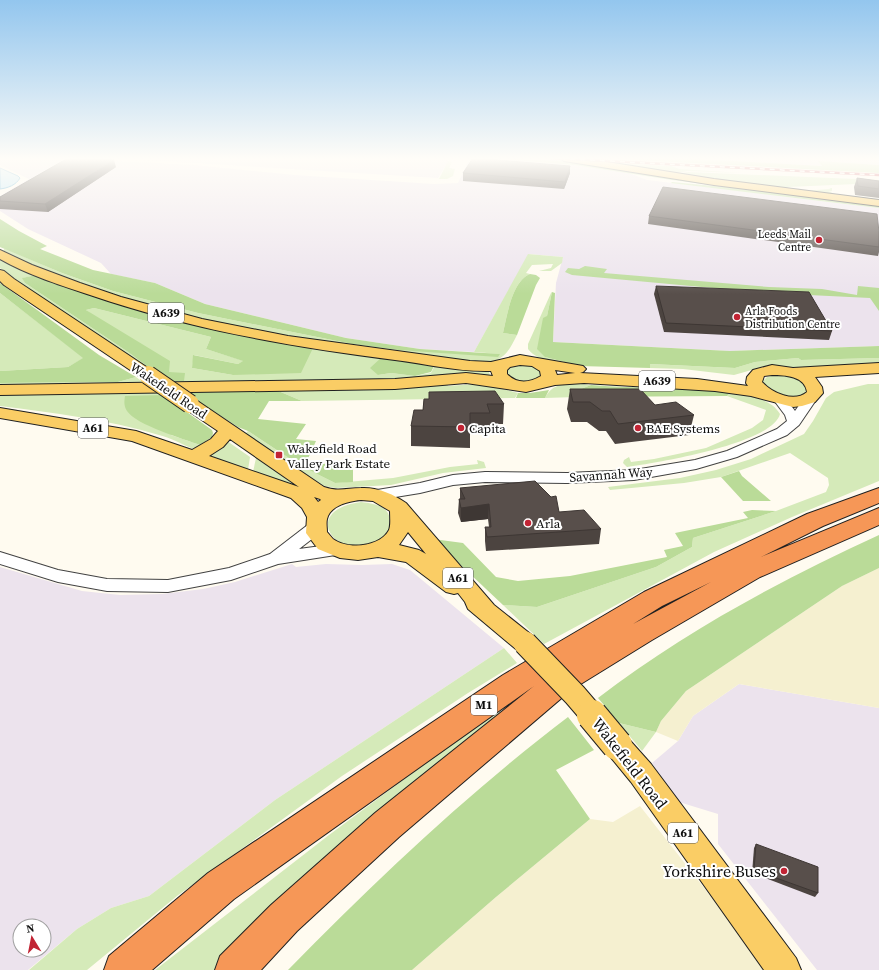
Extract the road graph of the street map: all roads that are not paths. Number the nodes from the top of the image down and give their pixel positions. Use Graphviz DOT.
graph roads {
  1 [pos="0,254"];
  2 [pos="0,274"];
  3 [pos="538,363"];
  4 [pos="502,365"];
  5 [pos="879,368"];
  6 [pos="790,372"];
  7 [pos="755,376"];
  8 [pos="879,376"];
  9 [pos="545,382"];
  10 [pos="507,383"];
  11 [pos="0,390"];
  12 [pos="814,393"];
  13 [pos="774,397"];
  14 [pos="0,413"];
  15 [pos="794,422"];
  16 [pos="227,430"];
  17 [pos="193,456"];
  18 [pos="420,488"];
  19 [pos="377,495"];
  20 [pos="879,495"];
  21 [pos="343,497"];
  22 [pos="400,510"];
  23 [pos="879,516"];
  24 [pos="316,522"];
  25 [pos="377,549"];
  26 [pos="336,550"];
  27 [pos="0,558"];
  28 [pos="276,558"];
  29 [pos="486,611"];
  30 [pos="123,970"];
  31 [pos="234,970"];
  32 [pos="784,970"];
  1 -- 4 [label="main road, A639"];
  2 -- 16 [label="main road, Wakefield Road / A61, bridge"];
  3 -- 4 [label="main road"];
  3 -- 7 [label="main road, A639"];
  3 -- 9 [label="main road"];
  4 -- 10 [label="main road"];
  5 -- 6 [label="main road"];
  6 -- 7 [label="main road"];
  6 -- 12 [label="main road"];
  7 -- 13 [label="main road"];
  8 -- 12 [label="main road"];
  9 -- 10 [label="main road"];
  9 -- 13 [label="main road, A639"];
  10 -- 11 [label="main road"];
  12 -- 13 [label="main road"];
  12 -- 15 [label="street, Savannah Way"];
  13 -- 15 [label="street"];
  14 -- 17 [label="main road, A61"];
  15 -- 18 [label="street, Savannah Way"];
  16 -- 17 [label="main road"];
  16 -- 21 [label="main road, Wakefield Road / A61"];
  17 -- 24 [label="main road, A61"];
  18 -- 19 [label="street, Savannah Way"];
  18 -- 22 [label="street, Savannah Way"];
  19 -- 21 [label="main road, Wakefield Road / A61"];
  19 -- 22 [label="main road, Wakefield Road / A61"];
  20 -- 30 [label="highway, M1"];
  21 -- 24 [label="main road, Wakefield Road / A61"];
  22 -- 25 [label="main road, Wakefield Road / A61"];
  22 -- 29 [label="main road, Wakefield Road / A61"];
  23 -- 31 [label="highway, M1"];
  24 -- 26 [label="main road, Wakefield Road / A61"];
  24 -- 28 [label="street"];
  25 -- 26 [label="main road, Wakefield Road / A61"];
  25 -- 29 [label="main road, Wakefield Road / A61"];
  26 -- 28 [label="street"];
  27 -- 28 [label="street"];
  29 -- 32 [label="main road, Wakefield Road / A61, bridge"];
}
